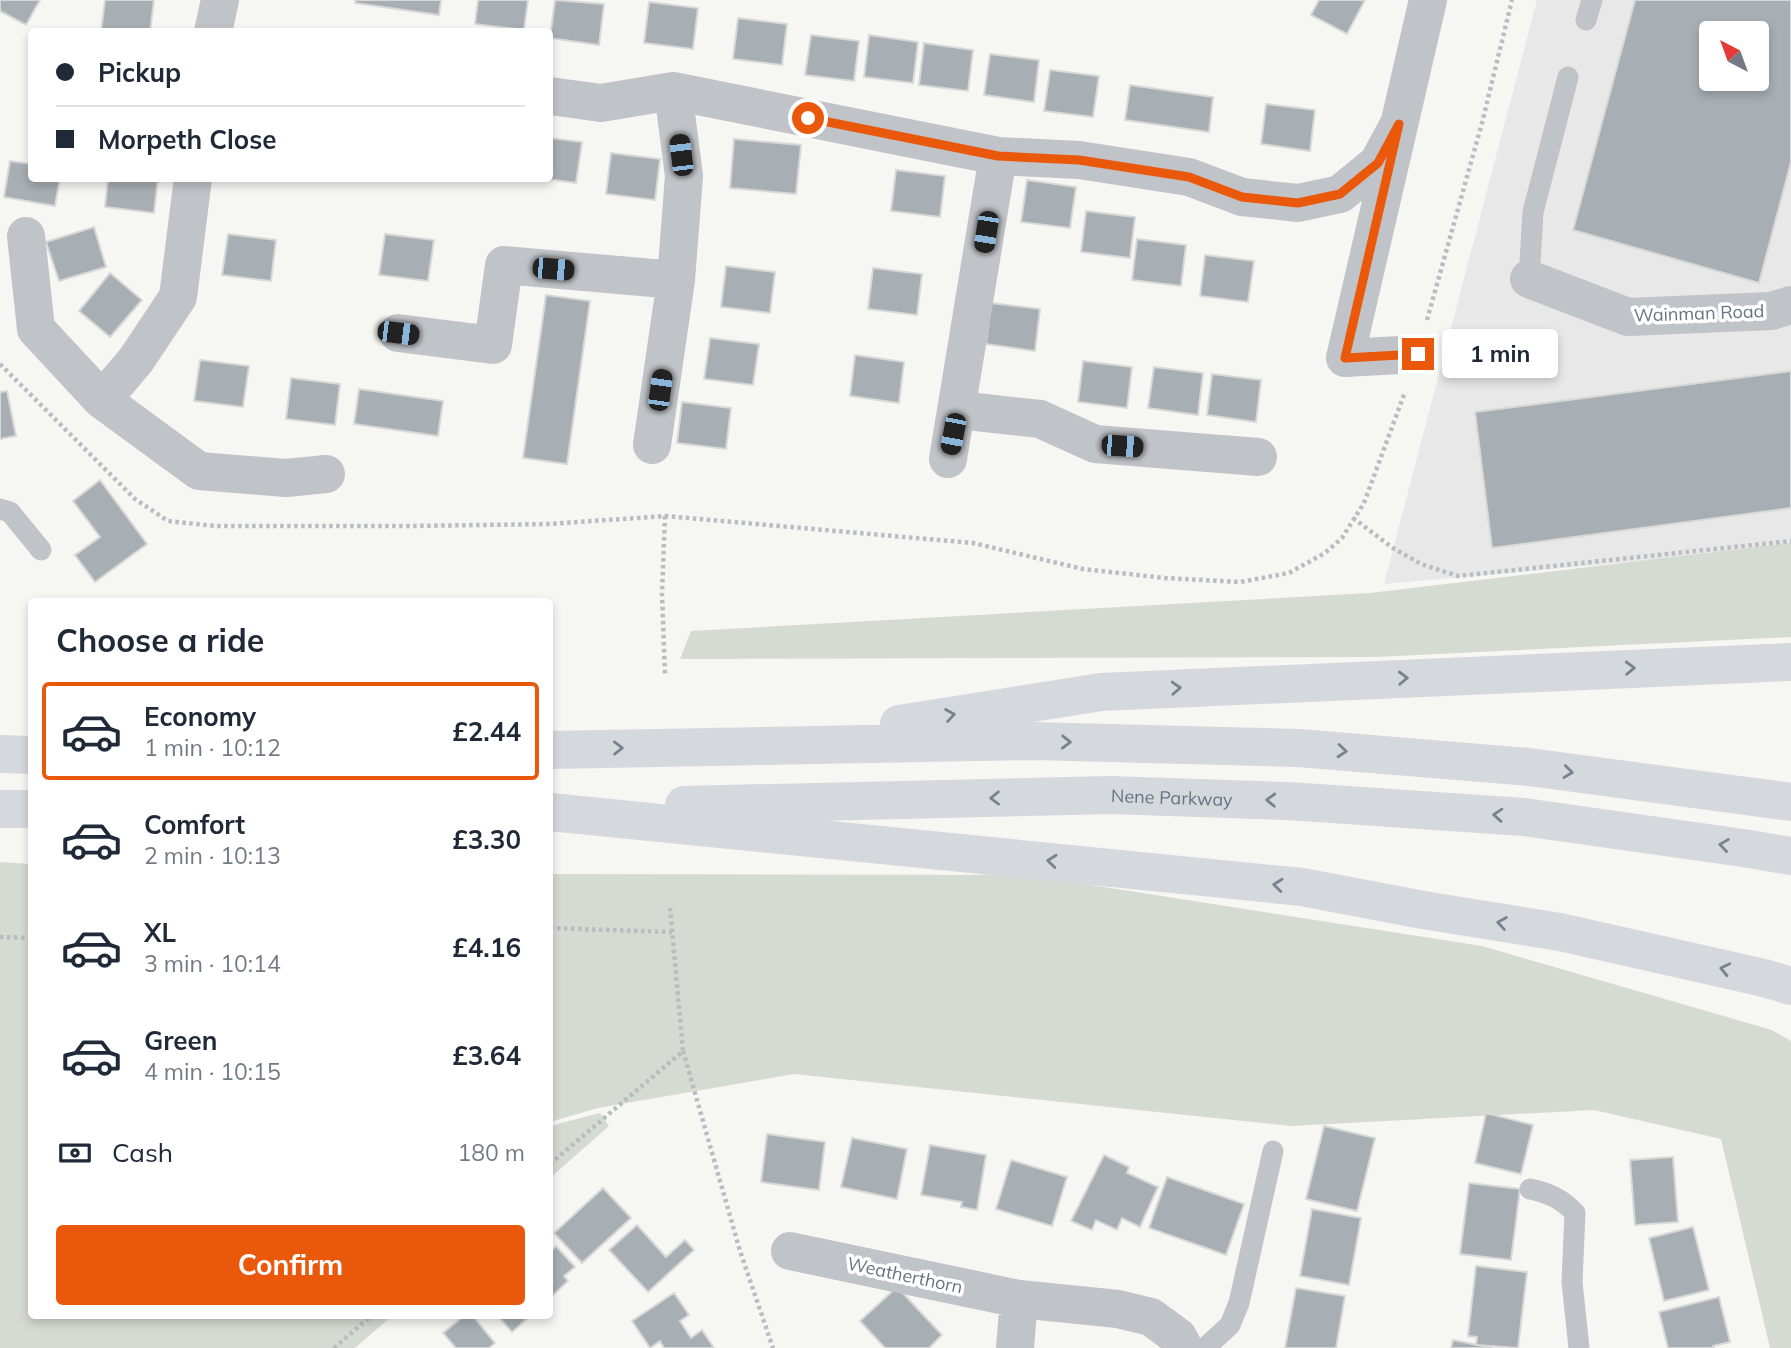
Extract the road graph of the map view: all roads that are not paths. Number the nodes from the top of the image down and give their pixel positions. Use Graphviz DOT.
graph roads {
  1 [pos="220,0"];
  2 [pos="1428,0"];
  3 [pos="214,28"];
  4 [pos="1568,77"];
  5 [pos="673,91"];
  6 [pos="553,96"];
  7 [pos="1399,124"];
  8 [pos="998,156"];
  9 [pos="192,182"];
  10 [pos="26,236"];
  11 [pos="1530,279"];
  12 [pos="676,280"];
  13 [pos="1791,305"];
  14 [pos="398,333"];
  15 [pos="1421,342"];
  16 [pos="102,400"];
  17 [pos="958,410"];
  18 [pos="652,445"];
  19 [pos="1258,457"];
  20 [pos="948,459"];
  21 [pos="326,474"];
  22 [pos="0,509"];
  23 [pos="41,550"];
  24 [pos="1791,662"];
  25 [pos="762,745"];
  26 [pos="553,750"];
  27 [pos="0,754"];
  28 [pos="28,755"];
  29 [pos="1791,802"];
  30 [pos="0,809"];
  31 [pos="28,809"];
  32 [pos="553,810"];
  33 [pos="553,810"];
  34 [pos="1791,856"];
  35 [pos="1791,986"];
  36 [pos="1273,1151"];
  37 [pos="1530,1189"];
  38 [pos="790,1251"];
  39 [pos="1019,1299"];
  40 [pos="1015,1348"];
  41 [pos="1184,1348"];
  42 [pos="1205,1348"];
  43 [pos="1579,1348"];
  1 -- 3 [label="street"];
  2 -- 7 [label="street"];
  4 -- 11 [label="lane"];
  5 -- 6 [label="street"];
  5 -- 8 [label="street"];
  5 -- 12 [label="street"];
  7 -- 8 [label="street"];
  7 -- 15 [label="street"];
  8 -- 17 [label="street"];
  9 -- 16 [label="street"];
  10 -- 16 [label="street"];
  11 -- 13 [label="street, Wainman Road"];
  12 -- 14 [label="street"];
  12 -- 18 [label="street"];
  16 -- 21 [label="street"];
  17 -- 19 [label="street"];
  17 -- 20 [label="street"];
  22 -- 23 [label="lane"];
  25 -- 24 [label="highway, one-way"];
  26 -- 25 [label="highway, one-way"];
  25 -- 29 [label="highway, one-way"];
  27 -- 28 [label="highway"];
  30 -- 31 [label="highway"];
  34 -- 32 [label="highway, Nene Parkway, one-way"];
  35 -- 33 [label="highway, one-way"];
  36 -- 42 [label="lane"];
  37 -- 43 [label="lane"];
  38 -- 39 [label="street, Weatherthorn"];
  39 -- 40 [label="street"];
  39 -- 41 [label="street, Weatherthorn"];
}
